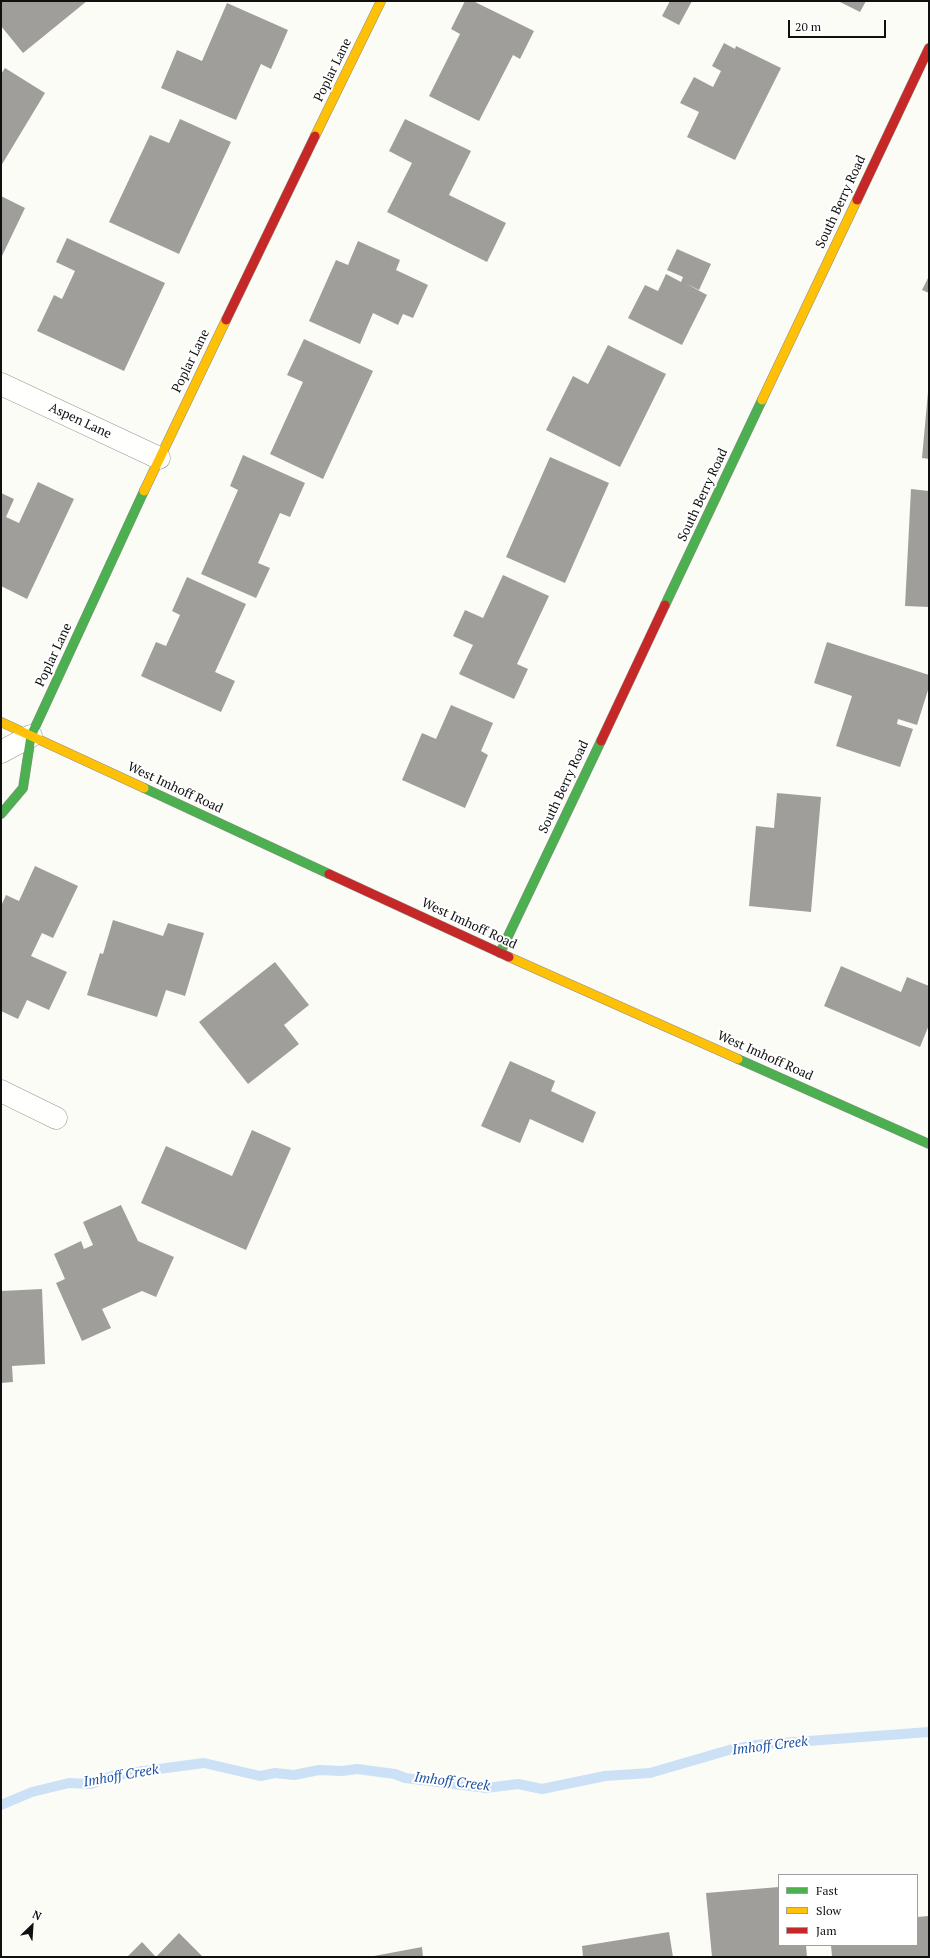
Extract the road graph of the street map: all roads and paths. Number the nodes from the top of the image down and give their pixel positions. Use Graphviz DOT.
graph roads {
  1 [pos="381,1"];
  2 [pos="929,48"];
  3 [pos="1,384"];
  4 [pos="159,458"];
  5 [pos="1,722"];
  6 [pos="30,736"];
  7 [pos="1,752"];
  8 [pos="1,814"];
  9 [pos="500,953"];
  10 [pos="1,1091"];
  11 [pos="56,1118"];
  12 [pos="929,1144"];
  1 -- 4 [label="street, Poplar Lane"];
  2 -- 9 [label="street, South Berry Road"];
  3 -- 4 [label="street, Aspen Lane"];
  4 -- 6 [label="street, Poplar Lane"];
  5 -- 6 [label="street, West Imhoff Road"];
  6 -- 7 [label="street"];
  6 -- 8 [label="street, Poplar Lane"];
  6 -- 9 [label="street, West Imhoff Road"];
  9 -- 12 [label="street, West Imhoff Road"];
  10 -- 11 [label="street"];
}
